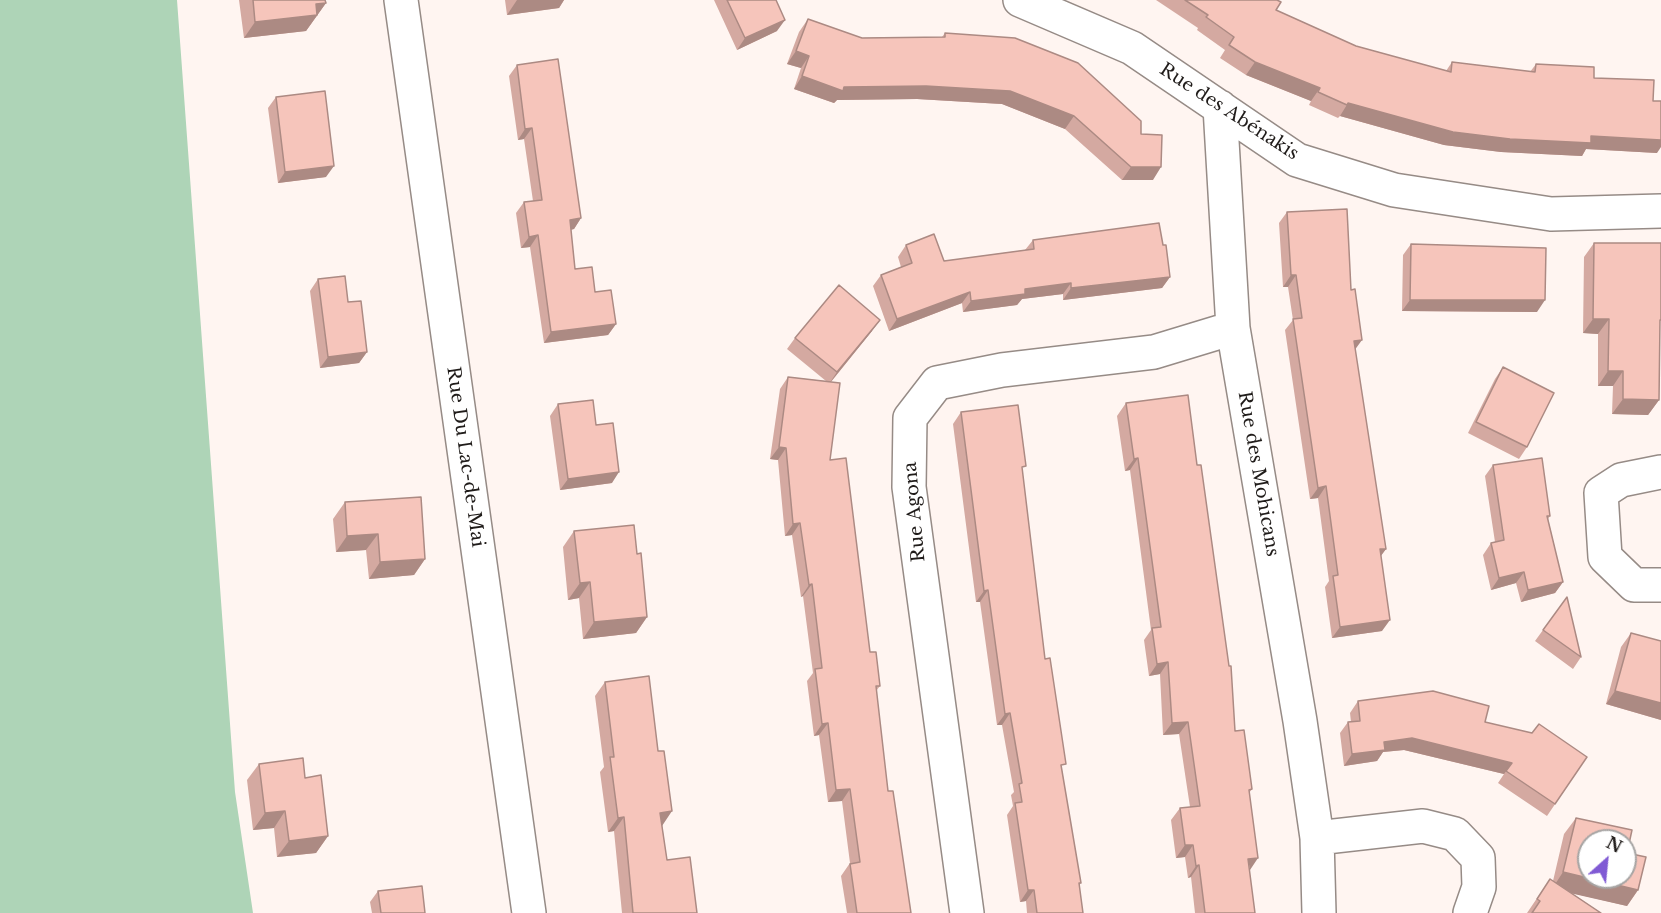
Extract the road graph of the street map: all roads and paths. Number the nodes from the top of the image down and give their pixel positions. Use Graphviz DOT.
graph roads {
  1 [pos="401,0"];
  2 [pos="1020,0"];
  3 [pos="1220,107"];
  4 [pos="1661,211"];
  5 [pos="1233,328"];
  6 [pos="1661,472"];
  7 [pos="1661,585"];
  8 [pos="1317,838"];
  9 [pos="529,913"];
  10 [pos="967,913"];
  11 [pos="1319,913"];
  12 [pos="1470,913"];
  1 -- 9 [label="street, Rue Du Lac-de-Mai"];
  2 -- 3 [label="street, Rue des Abénakis"];
  3 -- 4 [label="street, Rue des Abénakis"];
  3 -- 5 [label="street, Rue des Mohicans"];
  5 -- 8 [label="street, Rue des Mohicans"];
  5 -- 10 [label="street, Rue Agona"];
  6 -- 7 [label="street"];
  8 -- 11 [label="street, Rue des Mohicans"];
  8 -- 12 [label="street"];
}
